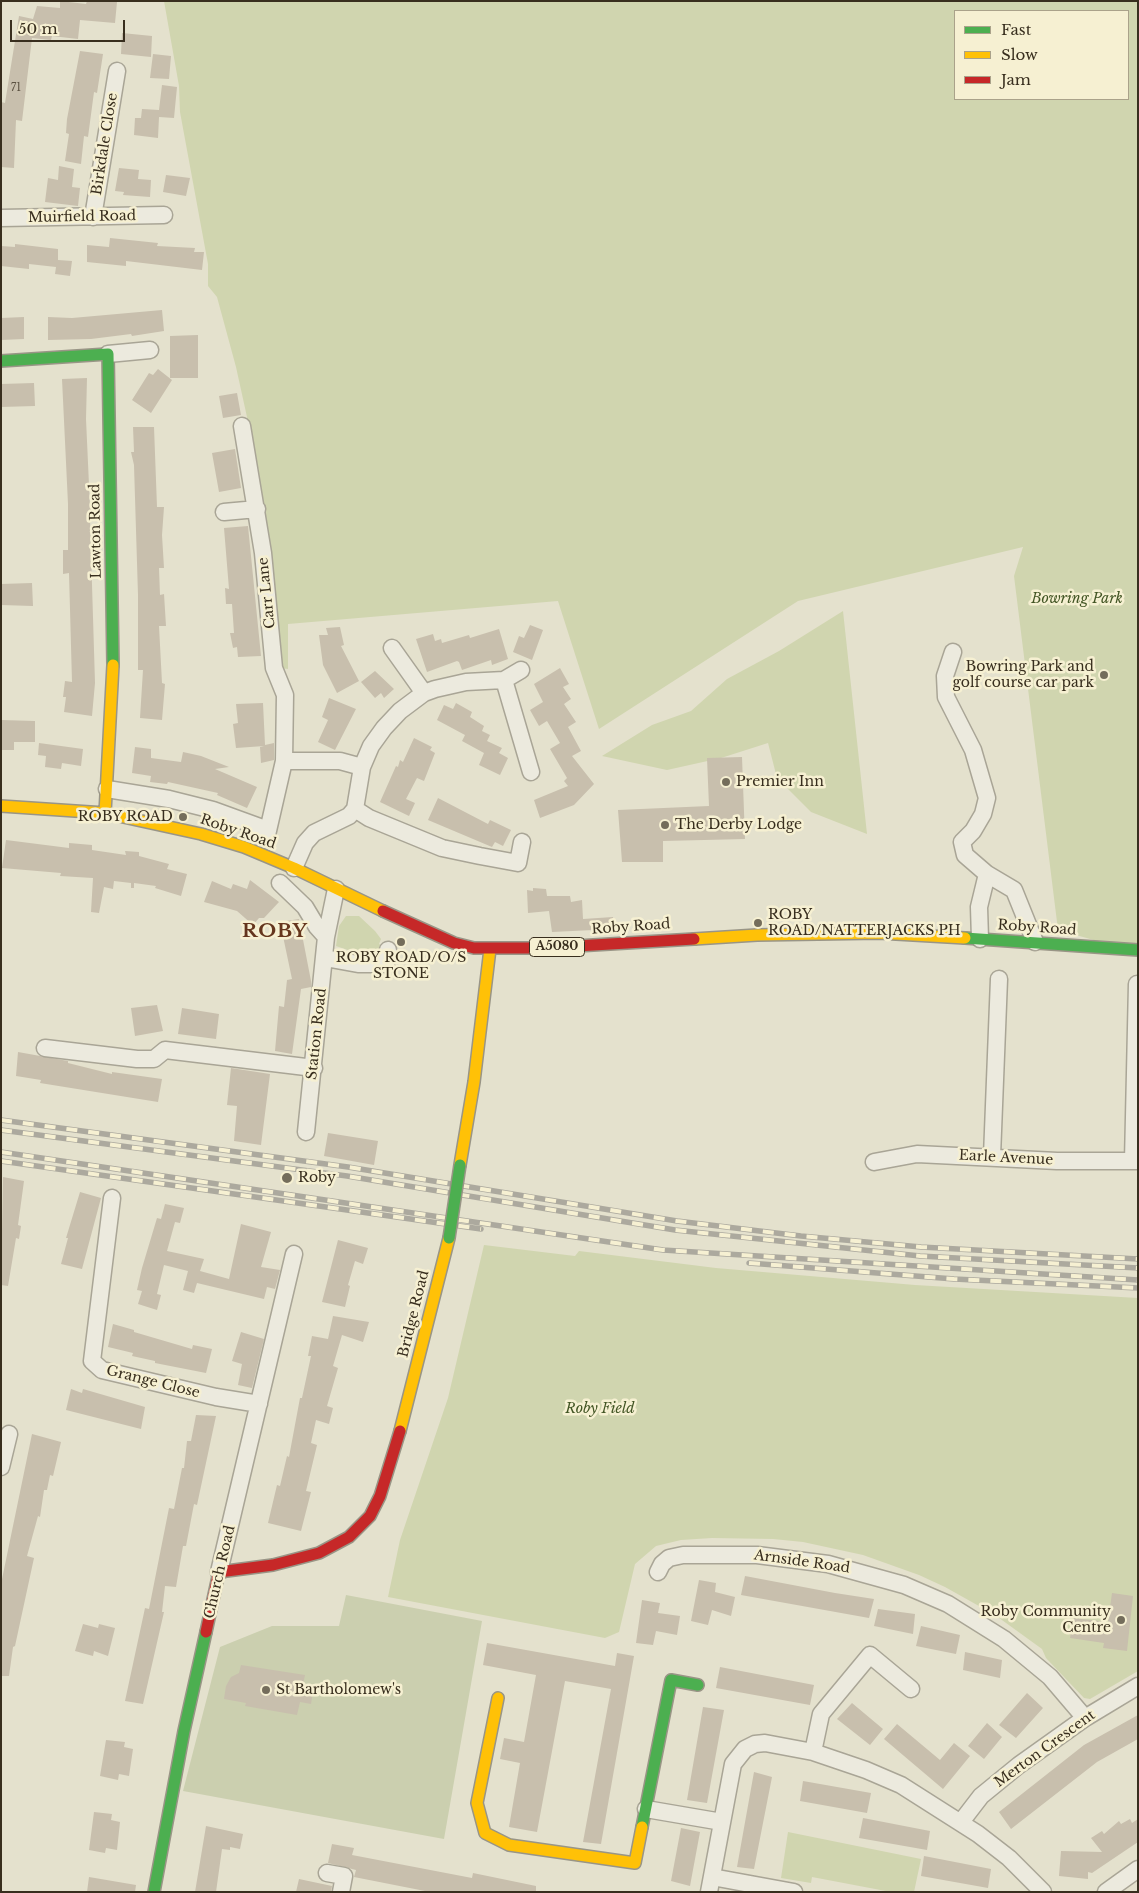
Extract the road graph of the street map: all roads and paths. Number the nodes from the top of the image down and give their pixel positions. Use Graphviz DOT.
graph roads {
  1 [pos="117,71"];
  2 [pos="164,216"];
  3 [pos="93,217"];
  4 [pos="1,218"];
  5 [pos="150,350"];
  6 [pos="108,354"];
  7 [pos="1,361"];
  8 [pos="242,426"];
  9 [pos="257,509"];
  10 [pos="224,512"];
  11 [pos="392,648"];
  12 [pos="953,652"];
  13 [pos="521,670"];
  14 [pos="504,680"];
  15 [pos="424,693"];
  16 [pos="284,761"];
  17 [pos="362,767"];
  18 [pos="531,772"];
  19 [pos="107,789"];
  20 [pos="1,806"];
  21 [pos="355,809"];
  22 [pos="105,813"];
  23 [pos="522,842"];
  24 [pos="294,868"];
  25 [pos="987,874"];
  26 [pos="280,882"];
  27 [pos="336,889"];
  28 [pos="326,937"];
  29 [pos="980,939"];
  30 [pos="1035,942"];
  31 [pos="388,950"];
  32 [pos="490,950"];
  33 [pos="1138,950"];
  34 [pos="325,958"];
  35 [pos="999,979"];
  36 [pos="1137,984"];
  37 [pos="45,1048"];
  38 [pos="314,1068"];
  39 [pos="306,1132"];
  40 [pos="992,1156"];
  41 [pos="1135,1161"];
  42 [pos="874,1162"];
  43 [pos="112,1198"];
  44 [pos="294,1254"];
  45 [pos="259,1404"];
  46 [pos="9,1434"];
  47 [pos="1,1467"];
  48 [pos="220,1572"];
  49 [pos="658,1572"];
  50 [pos="698,1685"];
  51 [pos="1138,1686"];
  52 [pos="911,1689"];
  53 [pos="498,1698"];
  54 [pos="1085,1718"];
  55 [pos="813,1752"];
  56 [pos="646,1809"];
  57 [pos="722,1822"];
  58 [pos="961,1822"];
  59 [pos="1138,1869"];
  60 [pos="327,1873"];
  61 [pos="710,1884"];
  62 [pos="154,1892"];
  63 [pos="341,1892"];
  64 [pos="794,1892"];
  65 [pos="1043,1892"];
  66 [pos="1106,1892"];
  1 -- 3 [label="street, Birkdale Close"];
  2 -- 3 [label="street, Muirfield Road"];
  3 -- 4 [label="street, Muirfield Road"];
  5 -- 6 [label="street"];
  6 -- 7 [label="street"];
  6 -- 19 [label="street, Lawton Road"];
  8 -- 9 [label="street, Carr Lane"];
  9 -- 10 [label="street"];
  9 -- 16 [label="street, Carr Lane"];
  11 -- 15 [label="street"];
  12 -- 25 [label="street"];
  13 -- 14 [label="street"];
  14 -- 15 [label="street"];
  14 -- 18 [label="street"];
  15 -- 17 [label="street"];
  16 -- 17 [label="street"];
  16 -- 19 [label="street, Carr Lane"];
  17 -- 21 [label="street"];
  19 -- 22 [label="street, Lawton Road"];
  20 -- 22 [label="street, Roby Road / A5080"];
  21 -- 23 [label="street"];
  21 -- 24 [label="street"];
  22 -- 24 [label="street, Roby Road / A5080"];
  24 -- 27 [label="street, Roby Road / A5080"];
  25 -- 29 [label="street"];
  25 -- 30 [label="street"];
  26 -- 28 [label="street"];
  27 -- 28 [label="street, Station Road"];
  27 -- 32 [label="street, Roby Road / A5080"];
  28 -- 34 [label="street, Station Road"];
  29 -- 30 [label="street, Roby Road / A5080"];
  29 -- 32 [label="street, Roby Road / A5080"];
  30 -- 33 [label="street, Roby Road / A5080"];
  31 -- 34 [label="street"];
  32 -- 48 [label="street, Bridge Road, bridge"];
  34 -- 38 [label="street, Station Road"];
  35 -- 40 [label="street"];
  36 -- 41 [label="street"];
  37 -- 38 [label="street"];
  38 -- 39 [label="street, Station Road"];
  40 -- 41 [label="street, Earle Avenue"];
  40 -- 42 [label="street, Earle Avenue"];
  43 -- 45 [label="street, Grange Close"];
  44 -- 45 [label="street, Church Road"];
  45 -- 48 [label="street, Church Road"];
  46 -- 47 [label="street"];
  48 -- 62 [label="street, Church Road"];
  49 -- 54 [label="street, Arnside Road"];
  50 -- 56 [label="street"];
  51 -- 54 [label="street, Merton Crescent"];
  52 -- 55 [label="street"];
  53 -- 56 [label="street"];
  54 -- 58 [label="street, Merton Crescent"];
  55 -- 57 [label="street"];
  55 -- 58 [label="street"];
  56 -- 57 [label="street"];
  57 -- 61 [label="street"];
  58 -- 65 [label="street"];
  59 -- 66 [label="street"];
  60 -- 63 [label="street"];
  61 -- 64 [label="street"];
}
